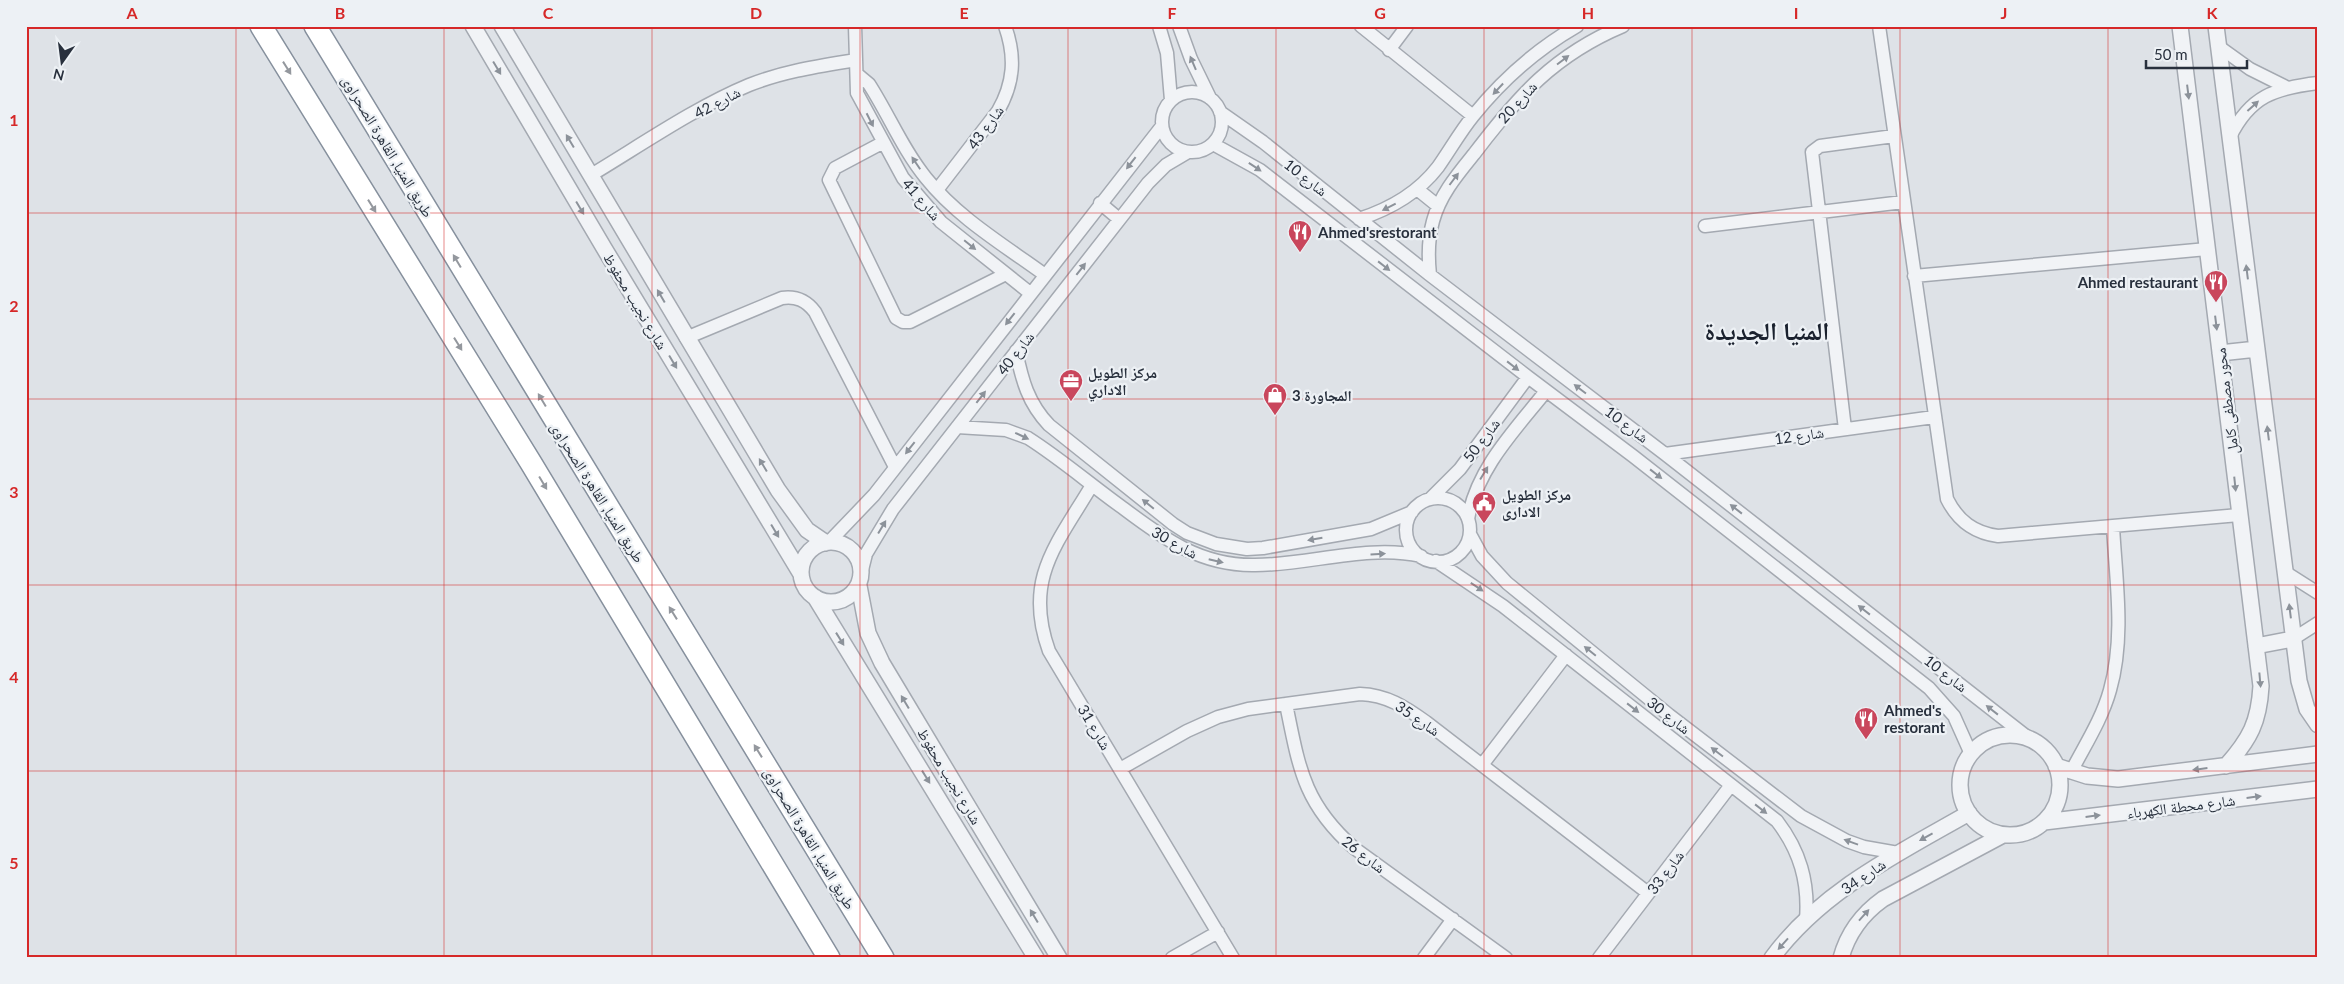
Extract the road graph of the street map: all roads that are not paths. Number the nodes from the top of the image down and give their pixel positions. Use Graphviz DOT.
graph roads {
  1 [pos="261,26"];
  2 [pos="315,26"];
  3 [pos="472,26"];
  4 [pos="502,26"];
  5 [pos="855,26"];
  6 [pos="1005,26"];
  7 [pos="1159,26"];
  8 [pos="1361,26"];
  9 [pos="1407,26"];
  10 [pos="1577,26"];
  11 [pos="1623,26"];
  12 [pos="1879,26"];
  13 [pos="2180,26"];
  14 [pos="2216,26"];
  15 [pos="1181,32"];
  16 [pos="1164,44"];
  17 [pos="2218,46"];
  18 [pos="1389,50"];
  19 [pos="856,60"];
  20 [pos="857,74"];
  21 [pos="2318,83"];
  22 [pos="2286,87"];
  23 [pos="1210,98"];
  24 [pos="1171,100"];
  25 [pos="1220,112"];
  26 [pos="1472,116"];
  27 [pos="1162,126"];
  28 [pos="1894,136"];
  29 [pos="2230,137"];
  30 [pos="882,142"];
  31 [pos="1212,144"];
  32 [pos="1188,152"];
  33 [pos="1286,161"];
  34 [pos="591,175"];
  35 [pos="1271,178"];
  36 [pos="1417,189"];
  37 [pos="937,190"];
  38 [pos="1903,202"];
  39 [pos="1100,203"];
  40 [pos="1438,206"];
  41 [pos="1818,212"];
  42 [pos="1359,219"];
  43 [pos="1119,220"];
  44 [pos="1705,226"];
  45 [pos="2208,249"];
  46 [pos="1006,274"];
  47 [pos="1044,274"];
  48 [pos="1430,275"];
  49 [pos="1914,276"];
  50 [pos="1030,293"];
  51 [pos="686,338"];
  52 [pos="2257,349"];
  53 [pos="1016,351"];
  54 [pos="2220,353"];
  55 [pos="1528,377"];
  56 [pos="1546,391"];
  57 [pos="1934,417"];
  58 [pos="957,427"];
  59 [pos="1845,429"];
  60 [pos="1058,431"];
  61 [pos="1646,439"];
  62 [pos="1043,448"];
  63 [pos="1666,454"];
  64 [pos="1633,456"];
  65 [pos="895,467"];
  66 [pos="1092,485"];
  67 [pos="778,490"];
  68 [pos="874,495"];
  69 [pos="1430,499"];
  70 [pos="758,504"];
  71 [pos="893,509"];
  72 [pos="1412,512"];
  73 [pos="2239,515"];
  74 [pos="1468,519"];
  75 [pos="1173,524"];
  76 [pos="2113,527"];
  77 [pos="1348,533"];
  78 [pos="1470,534"];
  79 [pos="1162,537"];
  80 [pos="828,543"];
  81 [pos="1352,556"];
  82 [pos="1421,556"];
  83 [pos="1436,561"];
  84 [pos="862,570"];
  85 [pos="2285,572"];
  86 [pos="801,574"];
  87 [pos="1507,584"];
  88 [pos="859,586"];
  89 [pos="2318,593"];
  90 [pos="815,597"];
  91 [pos="1494,599"];
  92 [pos="2318,623"];
  93 [pos="2293,639"];
  94 [pos="2256,646"];
  95 [pos="1566,655"];
  96 [pos="893,682"];
  97 [pos="875,694"];
  98 [pos="1286,704"];
  99 [pos="2318,725"];
  100 [pos="2031,740"];
  101 [pos="1971,754"];
  102 [pos="2318,754"];
  103 [pos="1482,765"];
  104 [pos="2056,766"];
  105 [pos="2226,766"];
  106 [pos="1120,769"];
  107 [pos="2071,772"];
  108 [pos="1731,785"];
  109 [pos="2318,789"];
  110 [pos="1969,813"];
  111 [pos="1801,816"];
  112 [pos="2044,822"];
  113 [pos="1785,832"];
  114 [pos="2003,835"];
  115 [pos="1898,853"];
  116 [pos="1648,894"];
  117 [pos="1453,919"];
  118 [pos="1806,920"];
  119 [pos="1218,932"];
  120 [pos="829,958"];
  121 [pos="883,958"];
  122 [pos="1036,958"];
  123 [pos="1059,958"];
  124 [pos="1172,958"];
  125 [pos="1233,958"];
  126 [pos="1424,958"];
  127 [pos="1506,958"];
  128 [pos="1599,958"];
  129 [pos="1772,958"];
  130 [pos="1842,958"];
  1 -- 120 [label="highway, one-way"];
  121 -- 2 [label="highway, طريق المنيا, القاهرة الصحراوى, one-way"];
  3 -- 70 [label="street, شارع نجيب محفوظ, one-way"];
  34 -- 4 [label="street, شارع نجيب محفوظ, one-way"];
  5 -- 19 [label="street, شارع 41"];
  6 -- 37 [label="street, شارع 43"];
  7 -- 16 [label="street"];
  8 -- 18 [label="street"];
  9 -- 18 [label="street"];
  10 -- 26 [label="street, شارع 20, one-way"];
  40 -- 11 [label="street, شارع 20, one-way"];
  12 -- 28 [label="street"];
  13 -- 45 [label="street, محور مصطفى كامل, one-way"];
  14 -- 17 [label="street"];
  15 -- 16 [label="street"];
  23 -- 15 [label="street, one-way"];
  16 -- 24 [label="street"];
  17 -- 22 [label="street"];
  17 -- 29 [label="street"];
  18 -- 26 [label="street"];
  19 -- 20 [label="street, شارع 41"];
  19 -- 34 [label="street, شارع 42"];
  20 -- 30 [label="street, شارع 41, one-way"];
  37 -- 20 [label="street, شارع 41, one-way"];
  21 -- 22 [label="street"];
  29 -- 22 [label="street, one-way"];
  23 -- 24 [label="street"];
  23 -- 25 [label="street"];
  24 -- 27 [label="street"];
  25 -- 31 [label="street"];
  25 -- 33 [label="street, شارع 10"];
  26 -- 36 [label="street, شارع 20"];
  27 -- 32 [label="street"];
  27 -- 39 [label="street, شارع 40, one-way"];
  28 -- 38 [label="street"];
  28 -- 41 [label="street"];
  52 -- 29 [label="street, one-way"];
  30 -- 46 [label="street, شارع 41, one-way"];
  30 -- 46 [label="street"];
  31 -- 32 [label="street"];
  31 -- 35 [label="street, شارع 10, one-way"];
  32 -- 43 [label="street, شارع 40"];
  33 -- 35 [label="street"];
  33 -- 42 [label="street, شارع 10"];
  51 -- 34 [label="street, شارع نجيب محفوظ, one-way"];
  35 -- 55 [label="street, شارع 10, one-way"];
  36 -- 40 [label="street"];
  36 -- 42 [label="street, شارع 20, one-way"];
  37 -- 47 [label="street, شارع 41"];
  38 -- 41 [label="street"];
  38 -- 49 [label="street"];
  39 -- 43 [label="street"];
  39 -- 47 [label="street, شارع 40"];
  40 -- 48 [label="street, شارع 20"];
  41 -- 44 [label="street"];
  41 -- 59 [label="street"];
  42 -- 48 [label="street, شارع 10"];
  53 -- 43 [label="street, شارع 40, one-way"];
  45 -- 49 [label="street"];
  45 -- 54 [label="street, محور مصطفى كامل, one-way"];
  46 -- 50 [label="street, شارع 41"];
  47 -- 50 [label="street, شارع 40"];
  61 -- 48 [label="street, شارع 10, one-way"];
  49 -- 57 [label="street"];
  50 -- 65 [label="street, شارع 40, one-way"];
  51 -- 65 [label="street"];
  67 -- 51 [label="street, شارع نجيب محفوظ, one-way"];
  52 -- 54 [label="street"];
  85 -- 52 [label="street, one-way"];
  58 -- 53 [label="street, شارع 40, one-way"];
  53 -- 60 [label="street, شارع 30"];
  54 -- 73 [label="street, محور مصطفى كامل, one-way"];
  55 -- 56 [label="street, شارع 10"];
  55 -- 69 [label="street, شارع 50"];
  56 -- 64 [label="street, شارع 10"];
  74 -- 56 [label="street, شارع 50, one-way"];
  57 -- 59 [label="street, شارع 12"];
  57 -- 76 [label="street"];
  58 -- 62 [label="street, شارع 30, one-way"];
  58 -- 71 [label="street, شارع 40"];
  59 -- 63 [label="street, شارع 12"];
  60 -- 62 [label="street"];
  75 -- 60 [label="street, شارع 30, one-way"];
  61 -- 63 [label="street, شارع 10"];
  61 -- 64 [label="street"];
  62 -- 66 [label="street, شارع 30"];
  100 -- 63 [label="street, شارع 10, one-way"];
  64 -- 101 [label="street, شارع 10, one-way"];
  65 -- 68 [label="street, شارع 40"];
  66 -- 79 [label="street, شارع 30"];
  66 -- 106 [label="street, شارع 31"];
  67 -- 70 [label="street"];
  67 -- 80 [label="street, شارع نجيب محفوظ"];
  68 -- 71 [label="street"];
  68 -- 80 [label="street, شارع 40"];
  69 -- 72 [label="street"];
  69 -- 74 [label="street"];
  70 -- 86 [label="street, شارع نجيب محفوظ, one-way"];
  84 -- 71 [label="street, شارع 40, one-way"];
  72 -- 77 [label="street, شارع 30"];
  72 -- 82 [label="street"];
  73 -- 76 [label="street"];
  73 -- 94 [label="street, محور مصطفى كامل"];
  74 -- 78 [label="street"];
  77 -- 75 [label="street, شارع 30, one-way"];
  75 -- 79 [label="street"];
  76 -- 107 [label="street"];
  77 -- 81 [label="street"];
  78 -- 83 [label="street"];
  78 -- 87 [label="street, شارع 30"];
  79 -- 81 [label="street, شارع 30, one-way"];
  80 -- 84 [label="street"];
  80 -- 86 [label="street"];
  81 -- 82 [label="street, شارع 30, one-way"];
  82 -- 83 [label="street"];
  83 -- 91 [label="street, شارع 30, one-way"];
  84 -- 88 [label="street"];
  85 -- 89 [label="street"];
  93 -- 85 [label="street, one-way"];
  86 -- 90 [label="street"];
  87 -- 91 [label="street"];
  111 -- 87 [label="street, شارع 30, one-way"];
  88 -- 90 [label="street"];
  88 -- 96 [label="street, شارع نجيب محفوظ"];
  90 -- 97 [label="street, شارع نجيب محفوظ, one-way"];
  91 -- 95 [label="street, شارع 30"];
  92 -- 93 [label="street"];
  93 -- 94 [label="street"];
  93 -- 99 [label="street"];
  94 -- 105 [label="street, محور مصطفى كامل, one-way"];
  95 -- 103 [label="street"];
  95 -- 108 [label="street, شارع 30, one-way"];
  96 -- 97 [label="street"];
  123 -- 96 [label="street, شارع نجيب محفوظ, one-way"];
  97 -- 122 [label="street, شارع نجيب محفوظ, one-way"];
  98 -- 103 [label="street, شارع 35"];
  98 -- 106 [label="street, شارع 35"];
  98 -- 117 [label="street, شارع 26"];
  100 -- 101 [label="street"];
  100 -- 104 [label="street"];
  101 -- 110 [label="street"];
  102 -- 105 [label="street"];
  103 -- 116 [label="street, شارع 35"];
  104 -- 107 [label="street"];
  104 -- 112 [label="street"];
  105 -- 107 [label="street, one-way"];
  106 -- 119 [label="street, شارع 31"];
  108 -- 113 [label="street, شارع 30, one-way"];
  108 -- 116 [label="street, شارع 33"];
  112 -- 109 [label="street, شارع محطة الكهرباء, one-way"];
  110 -- 114 [label="street"];
  110 -- 115 [label="street, شارع 34, one-way"];
  111 -- 113 [label="street"];
  115 -- 111 [label="street, شارع 30, one-way"];
  112 -- 114 [label="street"];
  113 -- 118 [label="street, شارع 30"];
  130 -- 114 [label="street, شارع 34, one-way"];
  115 -- 118 [label="street, شارع 34"];
  116 -- 128 [label="street, شارع 33"];
  117 -- 126 [label="street"];
  117 -- 127 [label="street, شارع 26"];
  118 -- 129 [label="street, شارع 34, one-way"];
  119 -- 124 [label="street"];
  119 -- 125 [label="street, شارع 31"];
}
